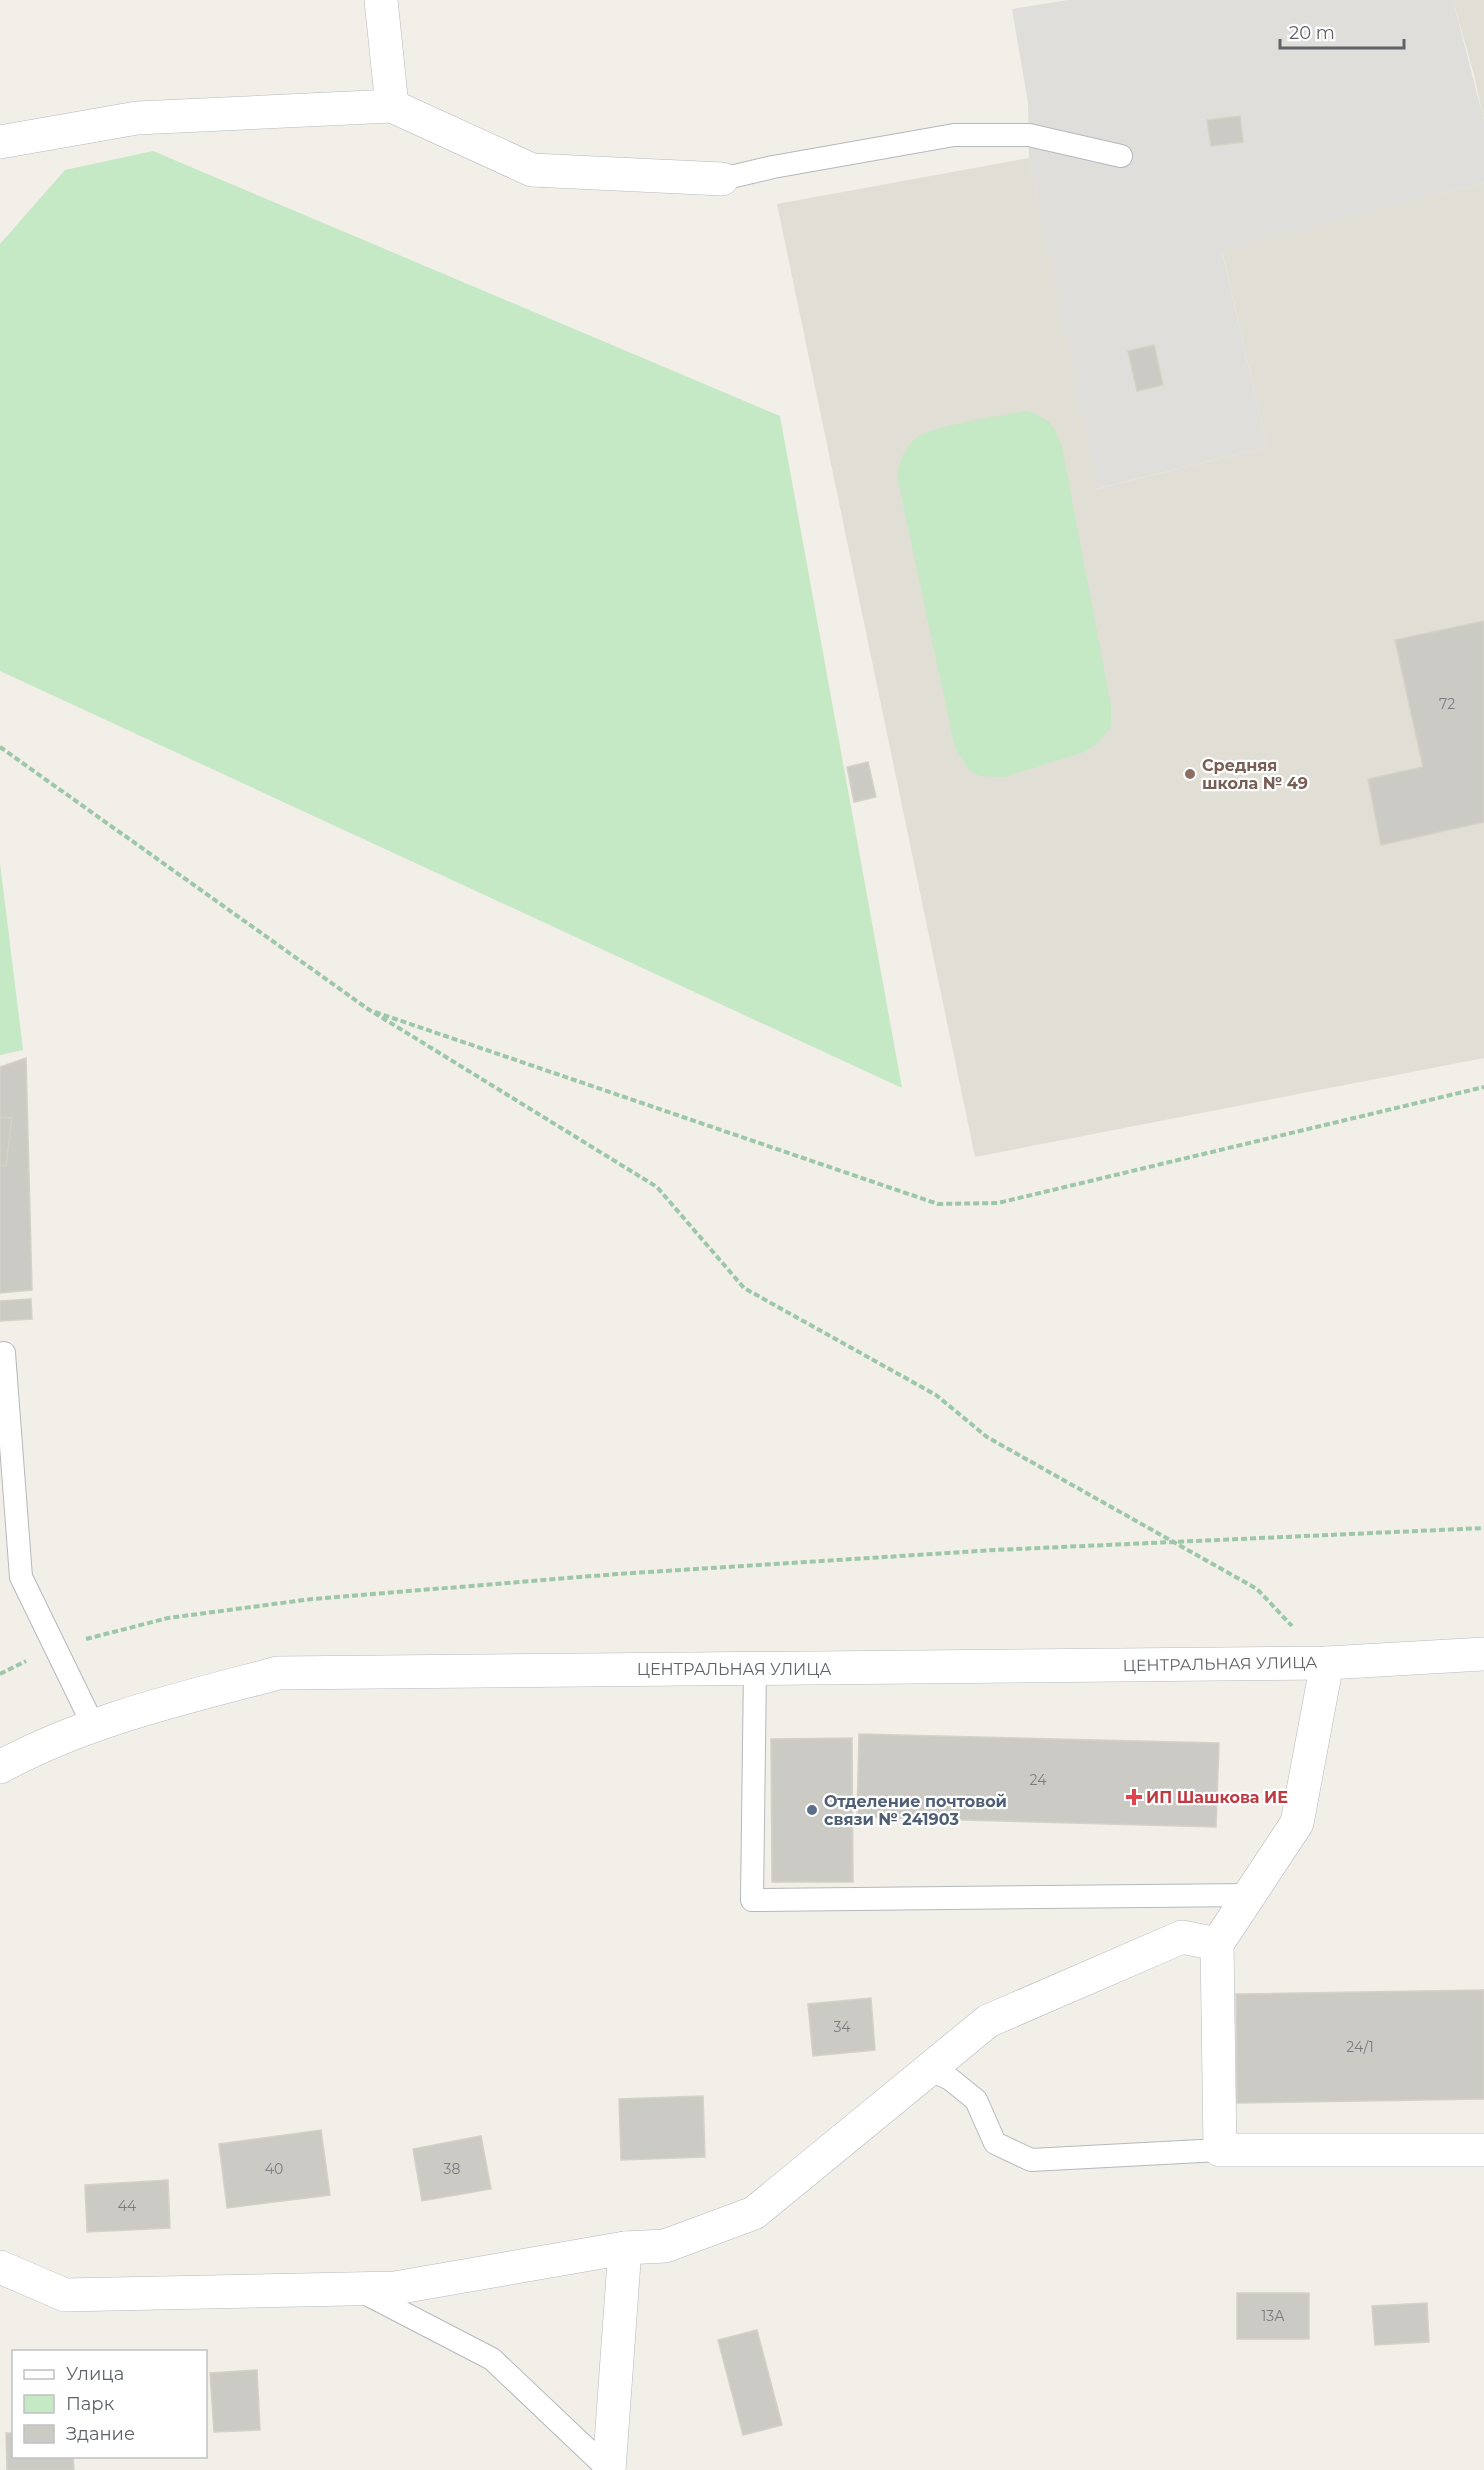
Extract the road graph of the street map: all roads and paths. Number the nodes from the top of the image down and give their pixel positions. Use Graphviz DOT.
graph roads {
  1 [pos="381,0"];
  2 [pos="392,106"];
  3 [pos="0,142"];
  4 [pos="1122,156"];
  5 [pos="722,179"];
  6 [pos="0,747"];
  7 [pos="368,1009"];
  8 [pos="1484,1087"];
  9 [pos="0,1354"];
  10 [pos="1484,1528"];
  11 [pos="1173,1543"];
  12 [pos="55,1646"];
  13 [pos="1484,1654"];
  14 [pos="1327,1663"];
  15 [pos="755,1668"];
  16 [pos="0,1674"];
  17 [pos="94,1727"];
  18 [pos="0,1767"];
  19 [pos="1250,1895"];
  20 [pos="1217,1944"];
  21 [pos="929,2069"];
  22 [pos="1220,2150"];
  23 [pos="1484,2150"];
  24 [pos="625,2248"];
  25 [pos="0,2267"];
  26 [pos="357,2289"];
  27 [pos="609,2470"];
  1 -- 2 [label="street"];
  2 -- 3 [label="street"];
  2 -- 5 [label="street"];
  4 -- 5 [label="lane"];
  6 -- 7 [label="path"];
  7 -- 8 [label="path"];
  7 -- 11 [label="path"];
  9 -- 12 [label="lane"];
  10 -- 11 [label="path"];
  11 -- 12 [label="path"];
  11 -- 14 [label="path"];
  12 -- 16 [label="path"];
  12 -- 17 [label="lane"];
  13 -- 14 [label="street, ЦЕНТРАЛЬНАЯ УЛИЦА"];
  14 -- 15 [label="street, ЦЕНТРАЛЬНАЯ УЛИЦА"];
  14 -- 19 [label="street"];
  15 -- 17 [label="street, ЦЕНТРАЛЬНАЯ УЛИЦА"];
  15 -- 19 [label="lane"];
  17 -- 18 [label="street, ЦЕНТРАЛЬНАЯ УЛИЦА"];
  19 -- 20 [label="street"];
  20 -- 21 [label="street"];
  20 -- 22 [label="street"];
  21 -- 22 [label="lane"];
  21 -- 24 [label="street"];
  22 -- 23 [label="street"];
  24 -- 26 [label="street"];
  24 -- 27 [label="street"];
  25 -- 26 [label="street"];
  26 -- 27 [label="lane"];
}
